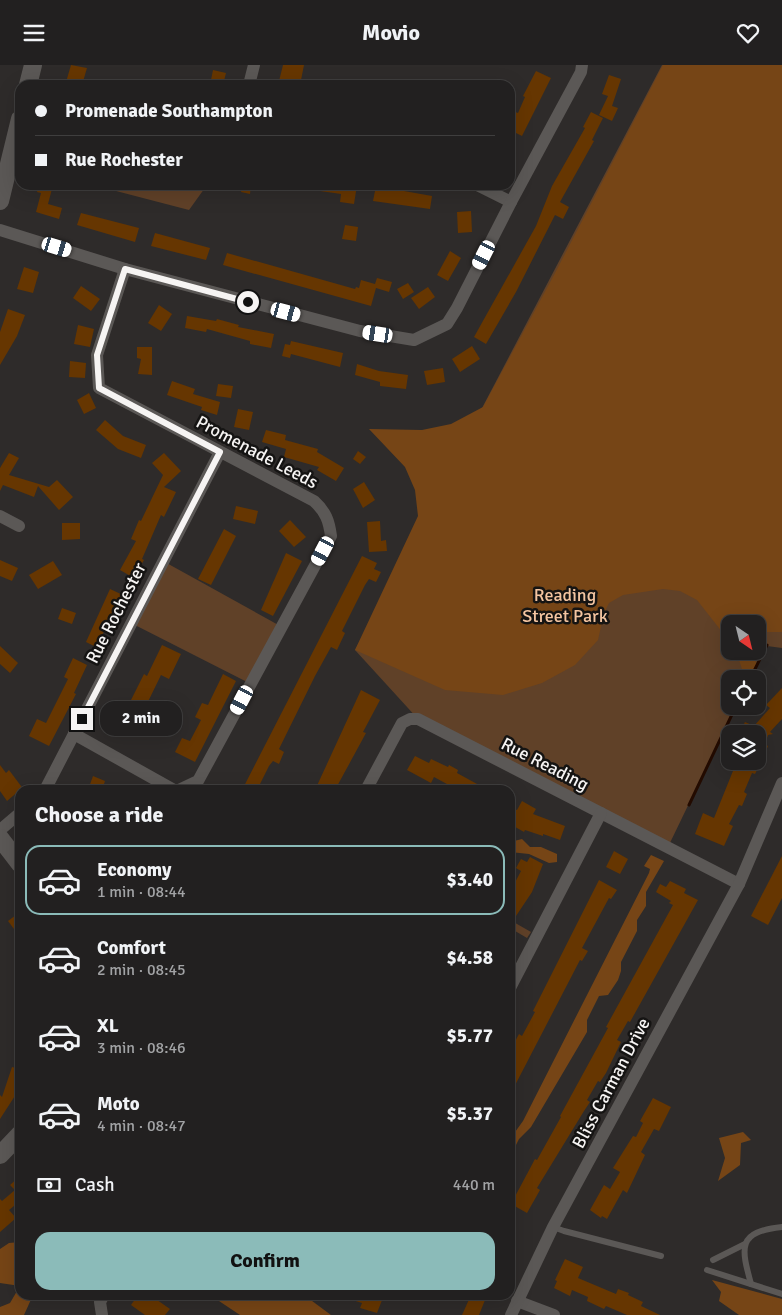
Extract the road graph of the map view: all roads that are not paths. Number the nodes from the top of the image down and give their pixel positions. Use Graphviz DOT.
graph roads {
  1 [pos="33,65"];
  2 [pos="254,65"];
  3 [pos="582,65"];
  4 [pos="29,80"];
  5 [pos="250,80"];
  6 [pos="15,140"];
  7 [pos="487,190"];
  8 [pos="0,201"];
  9 [pos="511,202"];
  10 [pos="0,230"];
  11 [pos="125,269"];
  12 [pos="220,452"];
  13 [pos="0,516"];
  14 [pos="19,526"];
  15 [pos="74,735"];
  16 [pos="782,783"];
  17 [pos="48,785"];
  18 [pos="165,785"];
  19 [pos="190,785"];
  20 [pos="369,785"];
  21 [pos="601,813"];
  22 [pos="15,817"];
  23 [pos="0,830"];
  24 [pos="0,838"];
  25 [pos="15,857"];
  26 [pos="739,884"];
  27 [pos="515,978"];
  28 [pos="15,1140"];
  29 [pos="0,1155"];
  30 [pos="553,1227"];
  31 [pos="782,1227"];
  32 [pos="745,1244"];
  33 [pos="661,1256"];
  34 [pos="713,1260"];
  35 [pos="707,1270"];
  36 [pos="750,1284"];
  37 [pos="782,1294"];
  38 [pos="101,1300"];
  39 [pos="517,1301"];
  40 [pos="102,1315"];
  41 [pos="511,1315"];
  42 [pos="554,1315"];
  1 -- 4 [label="street"];
  2 -- 5 [label="street"];
  3 -- 9 [label="street"];
  6 -- 8 [label="street"];
  7 -- 9 [label="street"];
  9 -- 11 [label="street"];
  10 -- 11 [label="street"];
  11 -- 12 [label="street, Promenade Leeds"];
  12 -- 15 [label="street, Rue Rochester"];
  12 -- 19 [label="street, Promenade Leeds"];
  13 -- 14 [label="street"];
  15 -- 17 [label="street, Rue Rochester"];
  15 -- 18 [label="street"];
  16 -- 26 [label="street, Bliss Carman Drive"];
  20 -- 21 [label="street, Rue Reading"];
  21 -- 26 [label="street, Rue Reading"];
  21 -- 27 [label="street"];
  22 -- 23 [label="street"];
  24 -- 25 [label="street"];
  26 -- 30 [label="street, Bliss Carman Drive"];
  28 -- 29 [label="street"];
  30 -- 33 [label="lane"];
  30 -- 39 [label="street, Bliss Carman Drive"];
  31 -- 32 [label="lane"];
  32 -- 34 [label="lane"];
  32 -- 36 [label="lane"];
  35 -- 36 [label="lane"];
  36 -- 37 [label="lane"];
  38 -- 40 [label="street"];
  39 -- 41 [label="street, Bliss Carman Drive"];
  39 -- 42 [label="street"];
}
